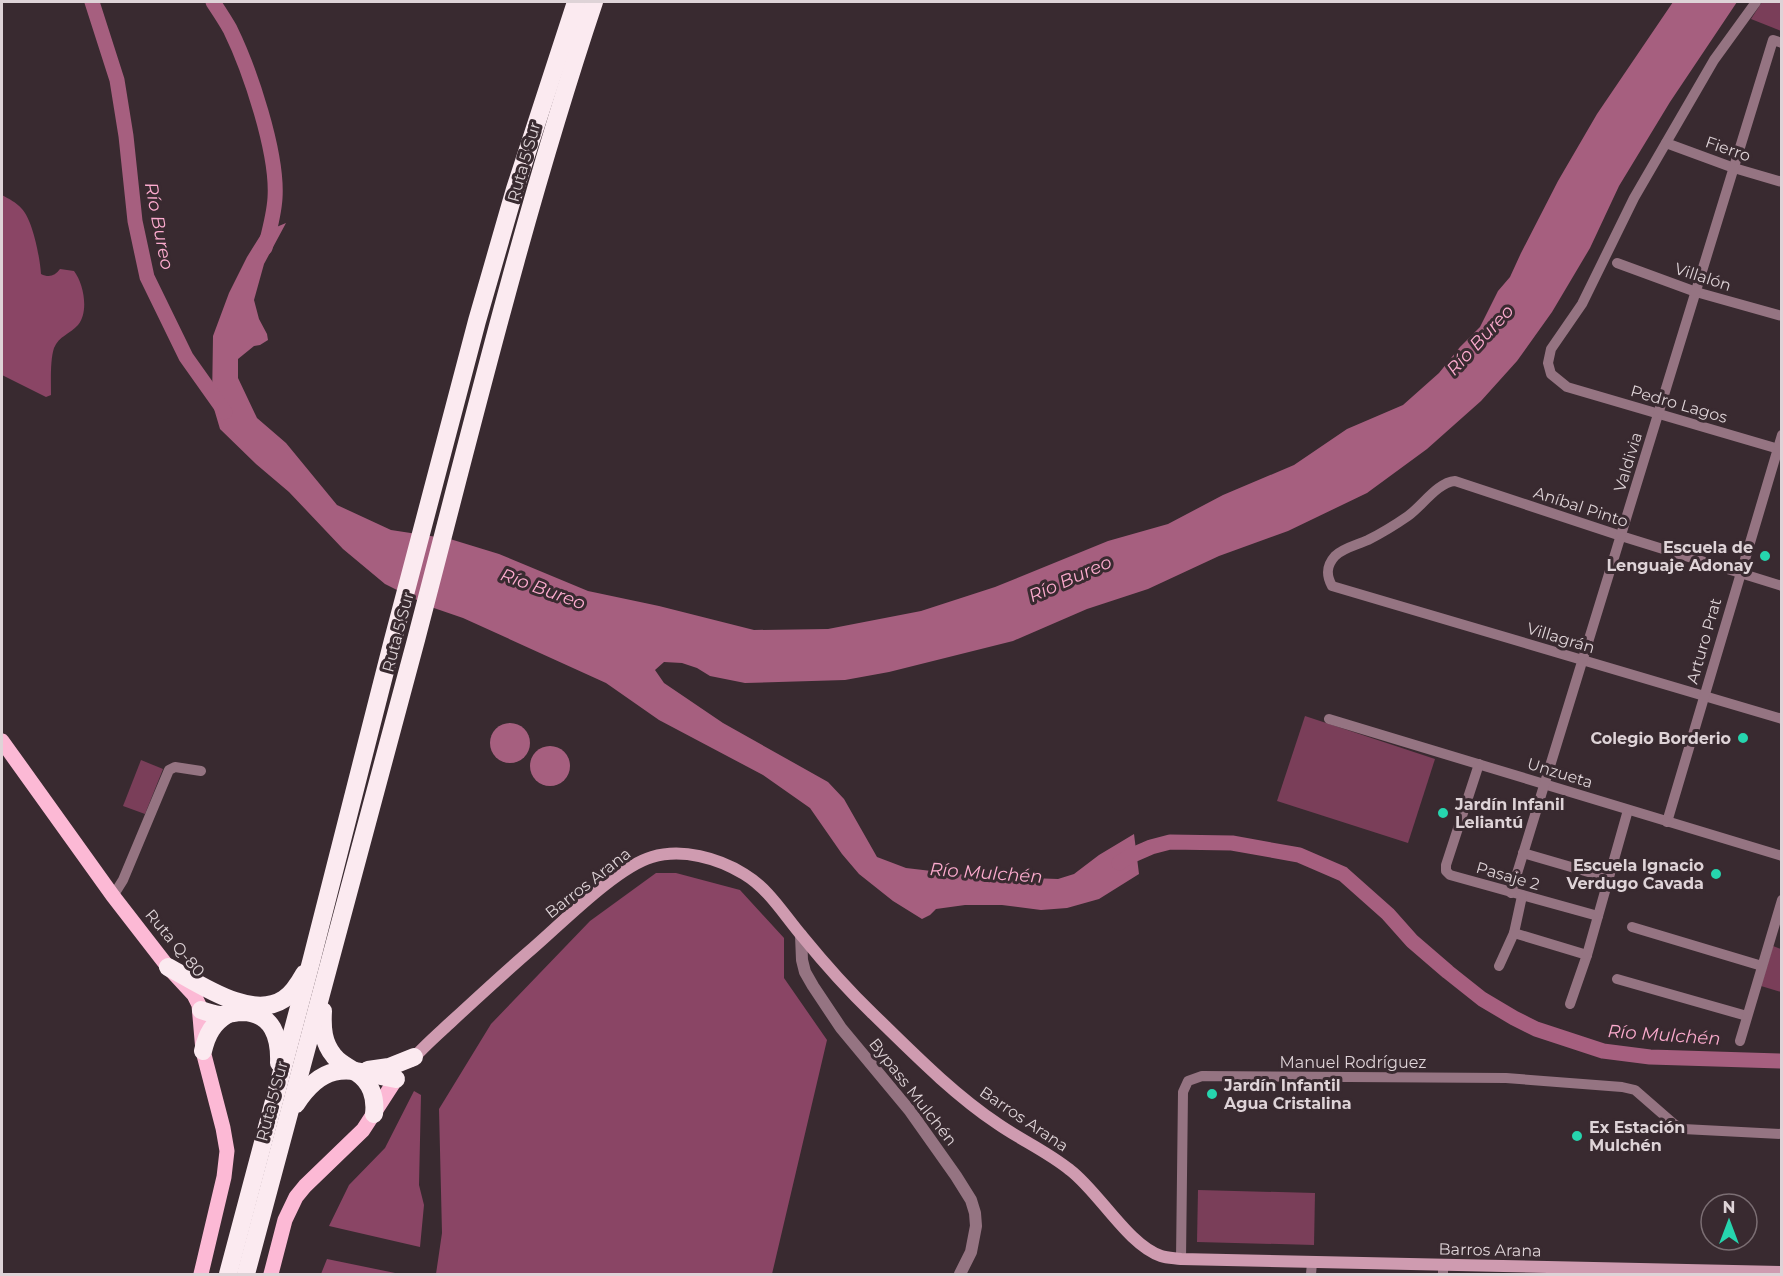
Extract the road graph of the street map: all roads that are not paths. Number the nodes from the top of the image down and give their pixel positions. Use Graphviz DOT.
graph roads {
  1 [pos="576,2"];
  2 [pos="594,2"];
  3 [pos="1756,2"];
  4 [pos="1777,41"];
  5 [pos="1665,142"];
  6 [pos="1734,168"];
  7 [pos="1782,182"];
  8 [pos="1617,263"];
  9 [pos="1696,292"];
  10 [pos="1782,316"];
  11 [pos="1658,414"];
  12 [pos="1782,435"];
  13 [pos="1779,449"];
  14 [pos="1621,536"];
  15 [pos="1740,573"];
  16 [pos="1332,586"];
  17 [pos="1782,586"];
  18 [pos="1583,660"];
  19 [pos="1704,697"];
  20 [pos="1329,719"];
  21 [pos="1782,719"];
  22 [pos="2,741"];
  23 [pos="1479,764"];
  24 [pos="201,771"];
  25 [pos="1545,784"];
  26 [pos="1628,810"];
  27 [pos="1667,822"];
  28 [pos="1523,853"];
  29 [pos="1782,856"];
  30 [pos="1609,878"];
  31 [pos="1517,895"];
  32 [pos="113,896"];
  33 [pos="1782,900"];
  34 [pos="1598,916"];
  35 [pos="1632,927"];
  36 [pos="1514,933"];
  37 [pos="801,935"];
  38 [pos="1587,955"];
  39 [pos="311,962"];
  40 [pos="1499,966"];
  41 [pos="1762,966"];
  42 [pos="168,967"];
  43 [pos="1617,979"];
  44 [pos="325,983"];
  45 [pos="1570,1004"];
  46 [pos="228,1006"];
  47 [pos="201,1010"];
  48 [pos="1747,1016"];
  49 [pos="1740,1041"];
  50 [pos="203,1051"];
  51 [pos="414,1057"];
  52 [pos="355,1071"];
  53 [pos="396,1079"];
  54 [pos="279,1083"];
  55 [pos="374,1114"];
  56 [pos="287,1121"];
  57 [pos="1782,1134"];
  58 [pos="1181,1259"];
  59 [pos="1312,1269"];
  60 [pos="1443,1270"];
  61 [pos="1782,1272"];
  62 [pos="201,1275"];
  63 [pos="228,1275"];
  64 [pos="246,1275"];
  65 [pos="271,1275"];
  66 [pos="960,1275"];
  1 -- 39 [label="highway, Ruta 5 Sur"];
  2 -- 44 [label="highway, Ruta 5 Sur"];
  3 -- 5 [label="street"];
  4 -- 6 [label="street, Valdivia"];
  5 -- 6 [label="street, Fierro"];
  5 -- 11 [label="street, Pedro Lagos"];
  6 -- 7 [label="street, Fierro"];
  6 -- 9 [label="street, Valdivia"];
  8 -- 9 [label="street, Villalón"];
  9 -- 10 [label="street, Villalón"];
  9 -- 11 [label="street, Valdivia"];
  11 -- 13 [label="street, Pedro Lagos"];
  11 -- 14 [label="street, Valdivia"];
  12 -- 13 [label="street, Arturo Prat"];
  13 -- 15 [label="street, Arturo Prat"];
  14 -- 15 [label="street, Aníbal Pinto"];
  14 -- 16 [label="street, Aníbal Pinto"];
  14 -- 18 [label="street, Valdivia"];
  15 -- 17 [label="street, Aníbal Pinto"];
  15 -- 19 [label="street, Arturo Prat"];
  16 -- 18 [label="street, Villagrán"];
  18 -- 19 [label="street, Villagrán"];
  18 -- 25 [label="street, Valdivia"];
  19 -- 21 [label="street, Villagrán"];
  19 -- 27 [label="street, Arturo Prat"];
  20 -- 23 [label="street, Unzueta"];
  22 -- 32 [label="main road, Ruta Q-80"];
  23 -- 25 [label="street, Unzueta"];
  23 -- 31 [label="street, Pasaje 2"];
  24 -- 32 [label="street"];
  25 -- 26 [label="street, Unzueta"];
  25 -- 28 [label="street, Valdivia"];
  26 -- 27 [label="street, Unzueta"];
  26 -- 30 [label="street"];
  27 -- 29 [label="street, Unzueta"];
  28 -- 30 [label="street"];
  28 -- 31 [label="street, Valdivia"];
  30 -- 34 [label="street"];
  31 -- 34 [label="street, Pasaje 2"];
  31 -- 36 [label="street, Valdivia"];
  32 -- 42 [label="main road, Ruta Q-80"];
  33 -- 41 [label="street"];
  34 -- 38 [label="street"];
  35 -- 41 [label="street"];
  36 -- 38 [label="street"];
  36 -- 40 [label="street, Valdivia"];
  37 -- 51 [label="main road, Barros Arana"];
  37 -- 58 [label="main road, Barros Arana"];
  37 -- 66 [label="street, Bypass Mulchén"];
  38 -- 45 [label="street"];
  39 -- 46 [label="highway"];
  39 -- 54 [label="highway, Ruta 5 Sur"];
  41 -- 48 [label="street"];
  42 -- 46 [label="highway"];
  42 -- 47 [label="main road, Ruta Q-80"];
  43 -- 48 [label="street"];
  44 -- 52 [label="highway"];
  44 -- 56 [label="highway, Ruta 5 Sur"];
  46 -- 47 [label="highway"];
  46 -- 50 [label="highway"];
  46 -- 54 [label="highway"];
  47 -- 50 [label="main road"];
  48 -- 49 [label="street"];
  50 -- 62 [label="main road"];
  51 -- 52 [label="highway"];
  51 -- 53 [label="main road, Barros Arana"];
  52 -- 53 [label="highway"];
  52 -- 55 [label="highway"];
  52 -- 56 [label="highway"];
  53 -- 55 [label="main road"];
  54 -- 63 [label="highway, Ruta 5 Sur"];
  55 -- 65 [label="main road"];
  56 -- 64 [label="highway, Ruta 5 Sur"];
  57 -- 58 [label="street, Manuel Rodríguez"];
  58 -- 59 [label="main road, Barros Arana"];
  59 -- 60 [label="main road, Barros Arana"];
  60 -- 61 [label="main road, Barros Arana"];
}
